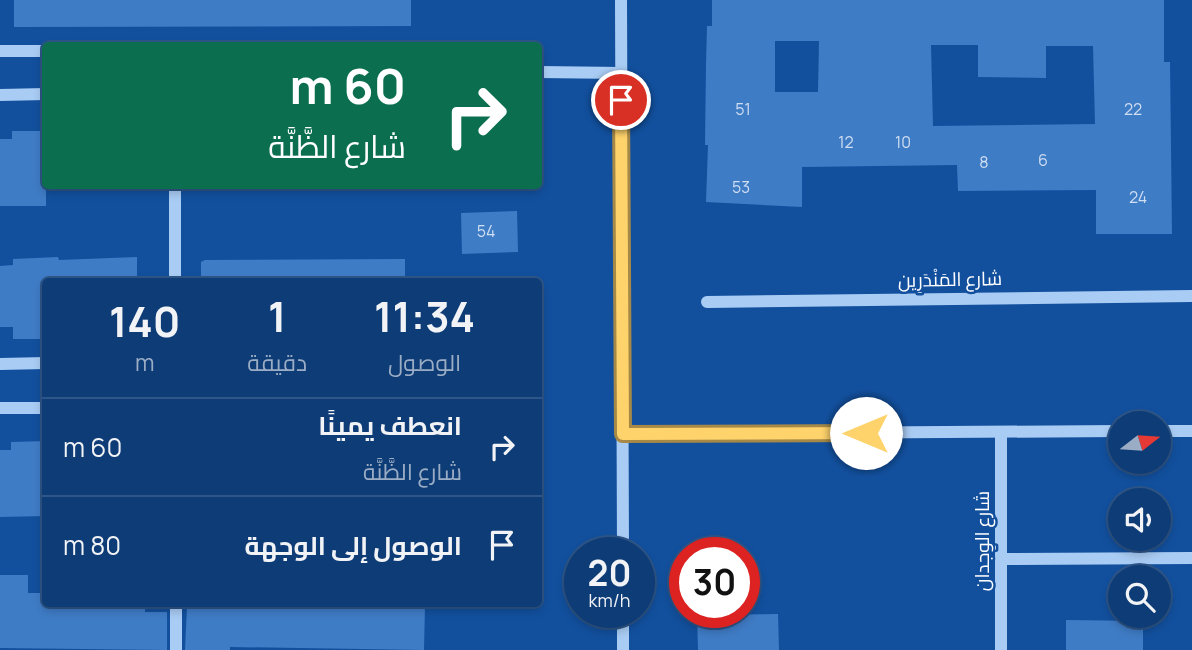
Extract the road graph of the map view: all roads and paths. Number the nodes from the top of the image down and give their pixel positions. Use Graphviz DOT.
graph roads {
  1 [pos="621,0"];
  2 [pos="0,51"];
  3 [pos="42,51"];
  4 [pos="542,72"];
  5 [pos="621,73"];
  6 [pos="42,94"];
  7 [pos="0,95"];
  8 [pos="175,189"];
  9 [pos="175,278"];
  10 [pos="1192,296"];
  11 [pos="708,302"];
  12 [pos="42,363"];
  13 [pos="0,364"];
  14 [pos="0,408"];
  15 [pos="42,408"];
  16 [pos="1108,431"];
  17 [pos="1171,431"];
  18 [pos="1192,431"];
  19 [pos="1001,432"];
  20 [pos="623,434"];
  21 [pos="623,537"];
  22 [pos="1192,558"];
  23 [pos="1001,559"];
  24 [pos="176,607"];
  25 [pos="623,628"];
  26 [pos="176,650"];
  27 [pos="623,650"];
  28 [pos="1001,650"];
  1 -- 5 [label="street"];
  2 -- 3 [label="street"];
  4 -- 5 [label="street"];
  5 -- 20 [label="street"];
  6 -- 7 [label="street"];
  8 -- 9 [label="street"];
  10 -- 11 [label="street, شارع المَنْدَرِين"];
  12 -- 13 [label="street"];
  14 -- 15 [label="street"];
  16 -- 19 [label="street"];
  17 -- 18 [label="street"];
  19 -- 20 [label="street"];
  19 -- 23 [label="street, شارع الوِجدان"];
  20 -- 21 [label="street"];
  22 -- 23 [label="street"];
  23 -- 28 [label="street, شارع الوِجدان"];
  24 -- 26 [label="street"];
  25 -- 27 [label="street"];
}
